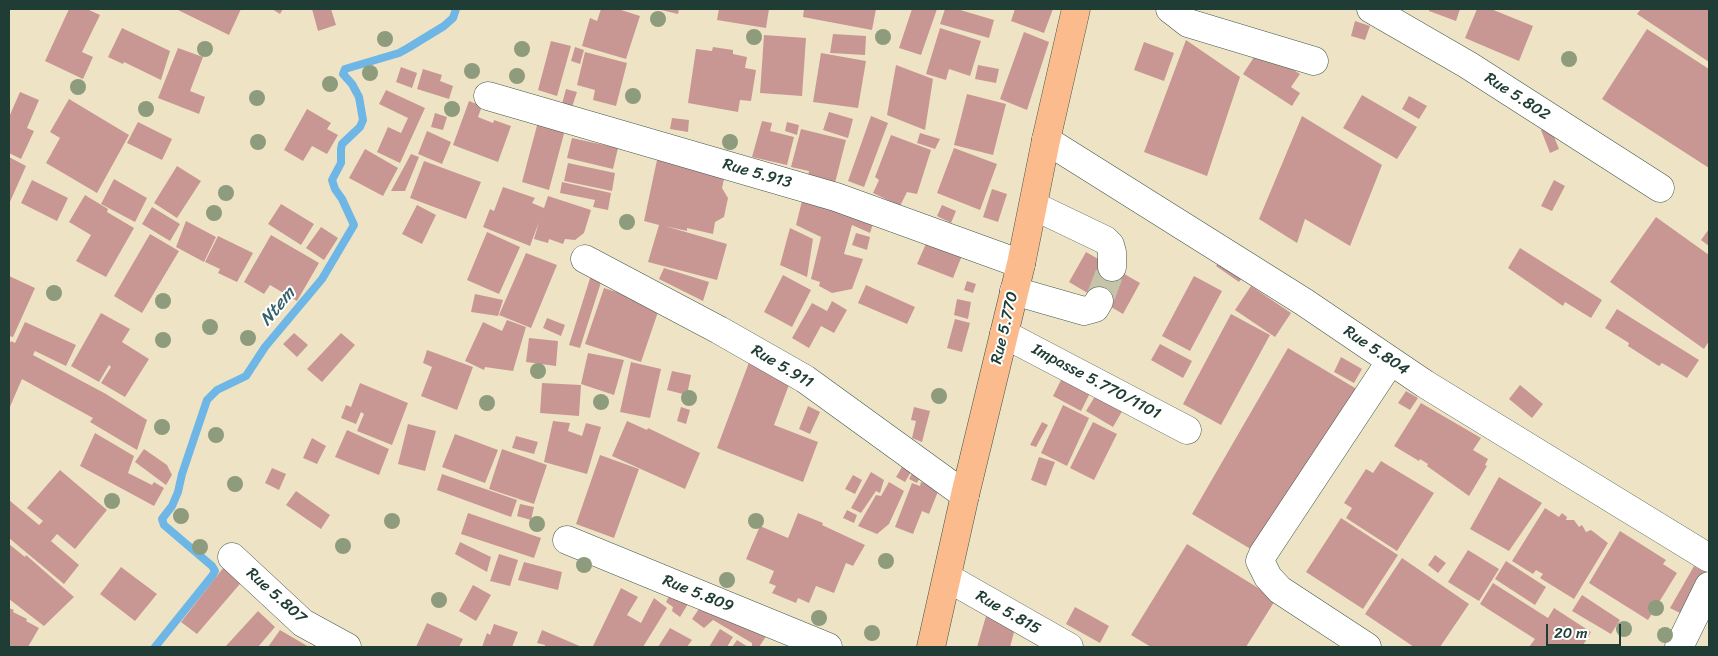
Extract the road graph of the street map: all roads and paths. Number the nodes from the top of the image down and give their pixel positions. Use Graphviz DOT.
graph roads {
  1 [pos="1076,9"];
  2 [pos="1170,9"];
  3 [pos="1371,9"];
  4 [pos="1314,61"];
  5 [pos="488,96"];
  6 [pos="1046,140"];
  7 [pos="1660,188"];
  8 [pos="1034,206"];
  9 [pos="585,259"];
  10 [pos="1021,264"];
  11 [pos="1112,267"];
  12 [pos="1014,291"];
  13 [pos="1099,300"];
  14 [pos="1004,334"];
  15 [pos="1390,362"];
  16 [pos="1187,430"];
  17 [pos="965,495"];
  18 [pos="568,540"];
  19 [pos="232,557"];
  20 [pos="1709,558"];
  21 [pos="948,578"];
  22 [pos="1709,586"];
  23 [pos="347,647"];
  24 [pos="828,647"];
  25 [pos="931,647"];
  26 [pos="1069,647"];
  27 [pos="1367,647"];
  28 [pos="1679,647"];
  1 -- 6 [label="main road, Rue 5.770"];
  2 -- 4 [label="street"];
  3 -- 7 [label="street, Rue 5.802"];
  5 -- 10 [label="street, Rue 5.913"];
  6 -- 8 [label="main road, Rue 5.770"];
  6 -- 15 [label="street, Rue 5.804"];
  8 -- 10 [label="main road, Rue 5.770"];
  8 -- 11 [label="street"];
  9 -- 17 [label="street, Rue 5.911"];
  10 -- 12 [label="main road, Rue 5.770"];
  12 -- 13 [label="street"];
  12 -- 14 [label="main road, Rue 5.770"];
  14 -- 16 [label="street, Impasse 5.770/1101"];
  14 -- 17 [label="main road, Rue 5.770"];
  15 -- 20 [label="street, Rue 5.804"];
  15 -- 27 [label="street"];
  17 -- 21 [label="main road, Rue 5.770"];
  18 -- 24 [label="street, Rue 5.809"];
  19 -- 23 [label="street, Rue 5.807"];
  21 -- 25 [label="main road, Rue 5.770"];
  21 -- 26 [label="street, Rue 5.815"];
  22 -- 28 [label="street"];
}
